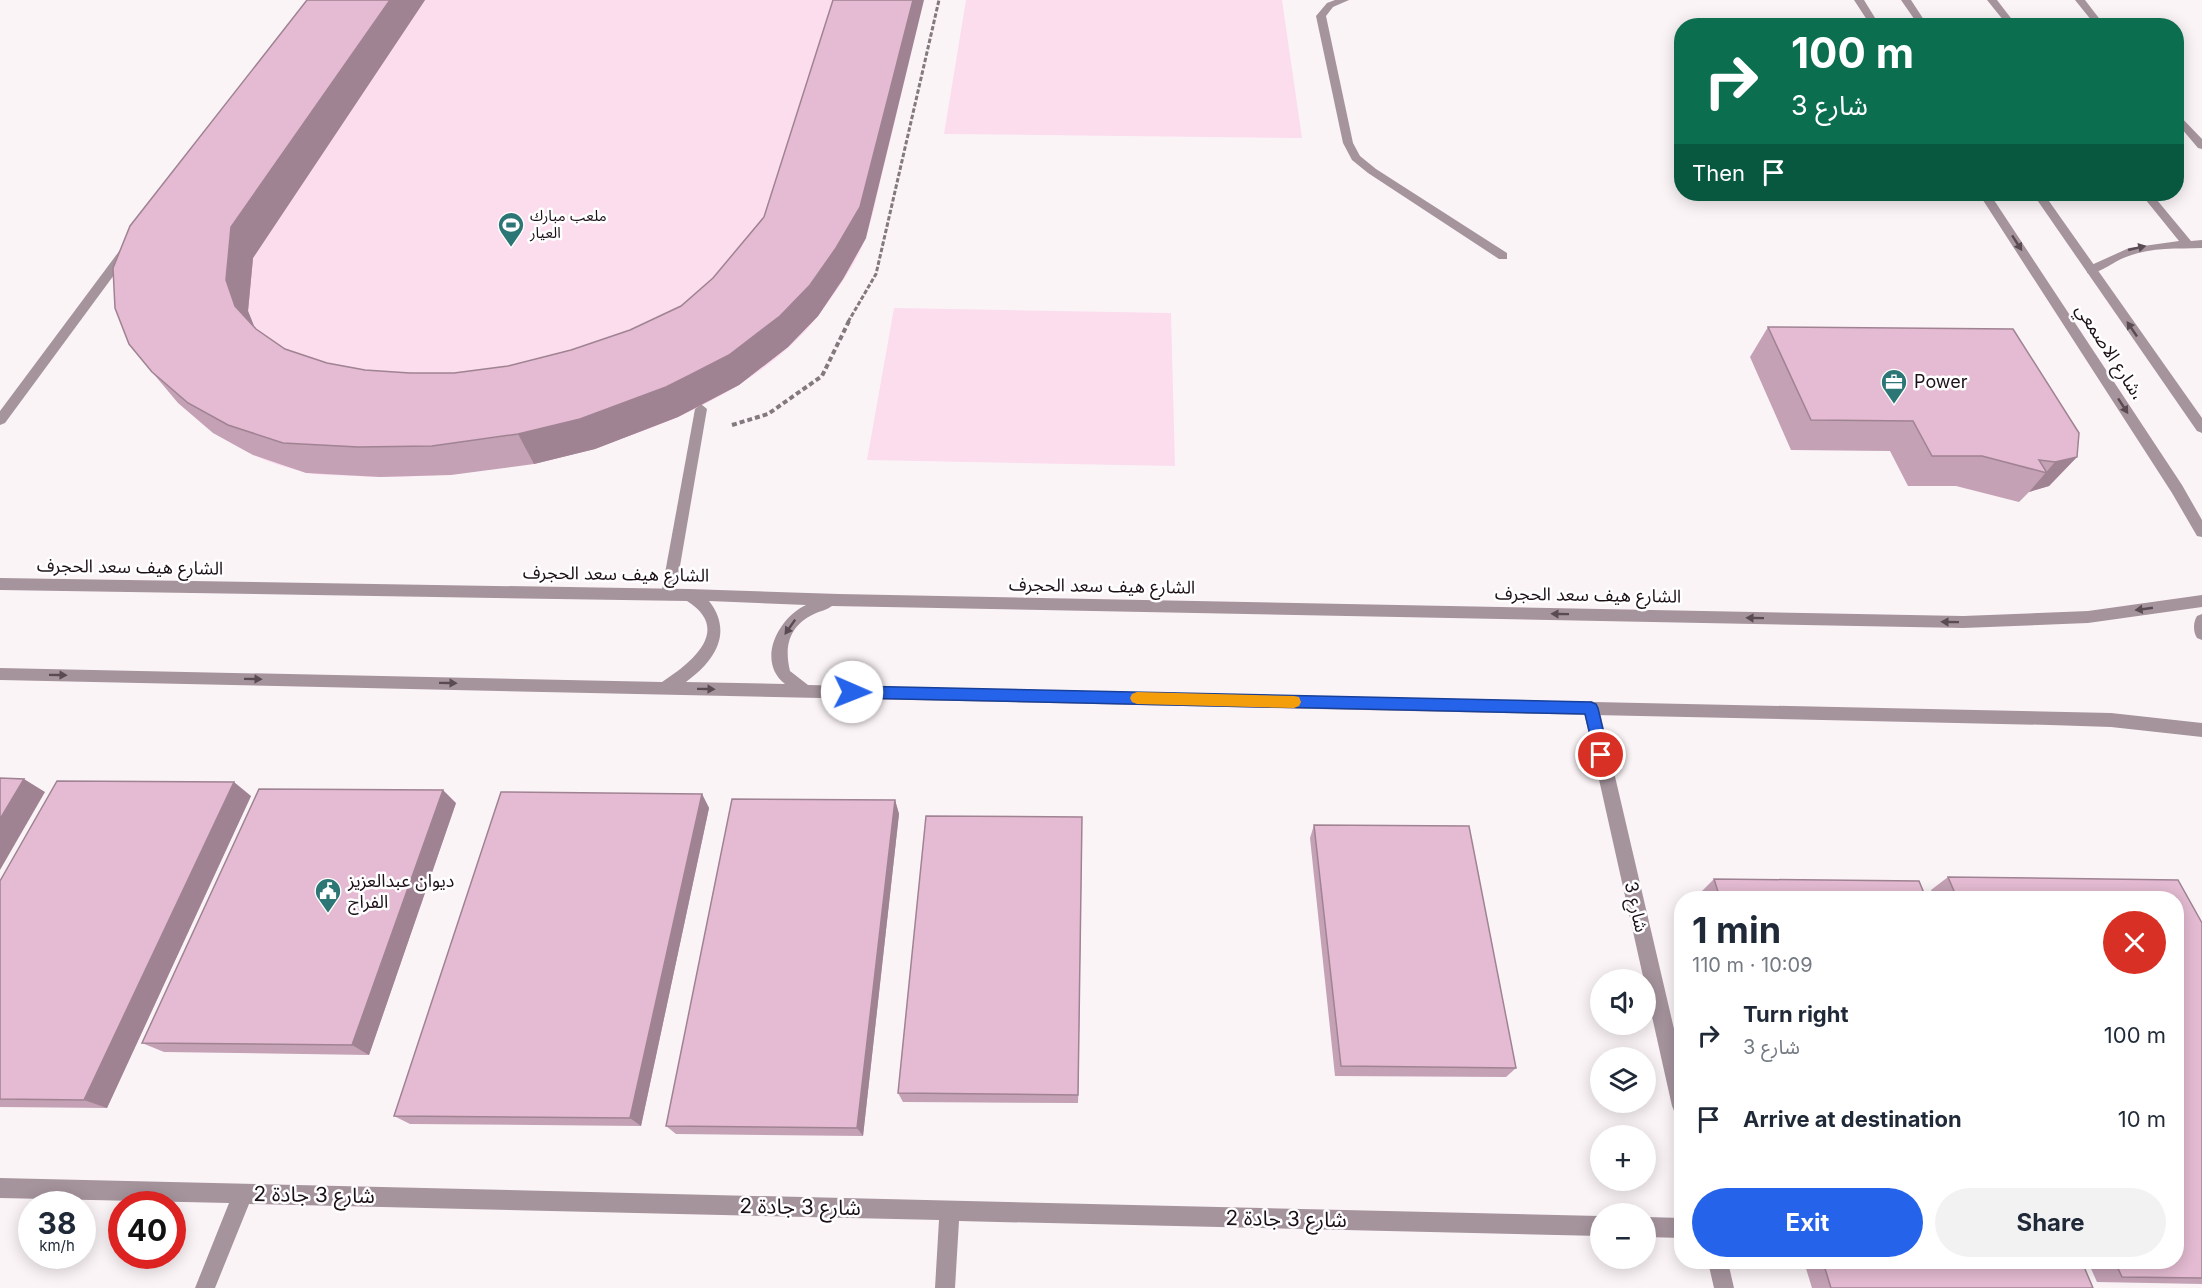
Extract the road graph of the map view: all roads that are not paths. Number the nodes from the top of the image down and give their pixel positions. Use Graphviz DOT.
graph roads {
  1 [pos="1344,0"];
  2 [pos="1859,0"];
  3 [pos="1906,0"];
  4 [pos="1992,0"];
  5 [pos="2080,0"];
  6 [pos="1871,18"];
  7 [pos="1918,18"];
  8 [pos="2007,18"];
  9 [pos="2095,18"];
  10 [pos="2184,125"];
  11 [pos="2202,146"];
  12 [pos="1990,201"];
  13 [pos="2044,201"];
  14 [pos="2153,201"];
  15 [pos="135,239"];
  16 [pos="2202,244"];
  17 [pos="2188,245"];
  18 [pos="1503,256"];
  19 [pos="2091,270"];
  20 [pos="701,409"];
  21 [pos="0,420"];
  22 [pos="2202,428"];
  23 [pos="2202,532"];
  24 [pos="0,584"];
  25 [pos="668,595"];
  26 [pos="689,595"];
  27 [pos="839,600"];
  28 [pos="2202,601"];
  29 [pos="2202,620"];
  30 [pos="2202,634"];
  31 [pos="0,674"];
  32 [pos="665,688"];
  33 [pos="805,691"];
  34 [pos="1591,708"];
  35 [pos="2202,730"];
  36 [pos="1674,1071"];
  37 [pos="0,1188"];
  38 [pos="243,1193"];
  39 [pos="950,1211"];
  40 [pos="1590,1226"];
  41 [pos="1656,1227"];
  42 [pos="1674,1228"];
  43 [pos="1720,1269"];
  44 [pos="205,1288"];
  45 [pos="945,1288"];
  46 [pos="1724,1288"];
  1 -- 18 [label="street"];
  2 -- 6 [label="street"];
  3 -- 7 [label="street"];
  4 -- 8 [label="street"];
  5 -- 9 [label="street"];
  10 -- 11 [label="street"];
  12 -- 23 [label="street, شارع الاصمعي،, one-way"];
  13 -- 19 [label="street, شارع الاصمعي،"];
  14 -- 17 [label="street"];
  15 -- 21 [label="street"];
  16 -- 17 [label="street"];
  19 -- 17 [label="street, one-way"];
  22 -- 19 [label="street, شارع الاصمعي،, one-way"];
  20 -- 25 [label="street"];
  24 -- 25 [label="street, الشارع هيف سعد الحجرف"];
  25 -- 26 [label="street, الشارع هيف سعد الحجرف"];
  26 -- 27 [label="street, الشارع هيف سعد الحجرف"];
  26 -- 32 [label="street"];
  28 -- 27 [label="street, الشارع هيف سعد الحجرف, one-way"];
  27 -- 33 [label="street, one-way"];
  29 -- 30 [label="street"];
  31 -- 32 [label="street, one-way"];
  32 -- 33 [label="street, one-way"];
  33 -- 34 [label="street"];
  34 -- 35 [label="street"];
  34 -- 36 [label="street, شارع 3"];
  37 -- 38 [label="street, شارع 3 جادة 2"];
  38 -- 39 [label="street, شارع 3 جادة 2"];
  38 -- 44 [label="street"];
  39 -- 40 [label="street, شارع 3 جادة 2"];
  39 -- 45 [label="street"];
  41 -- 42 [label="street"];
  43 -- 46 [label="street"];
}
